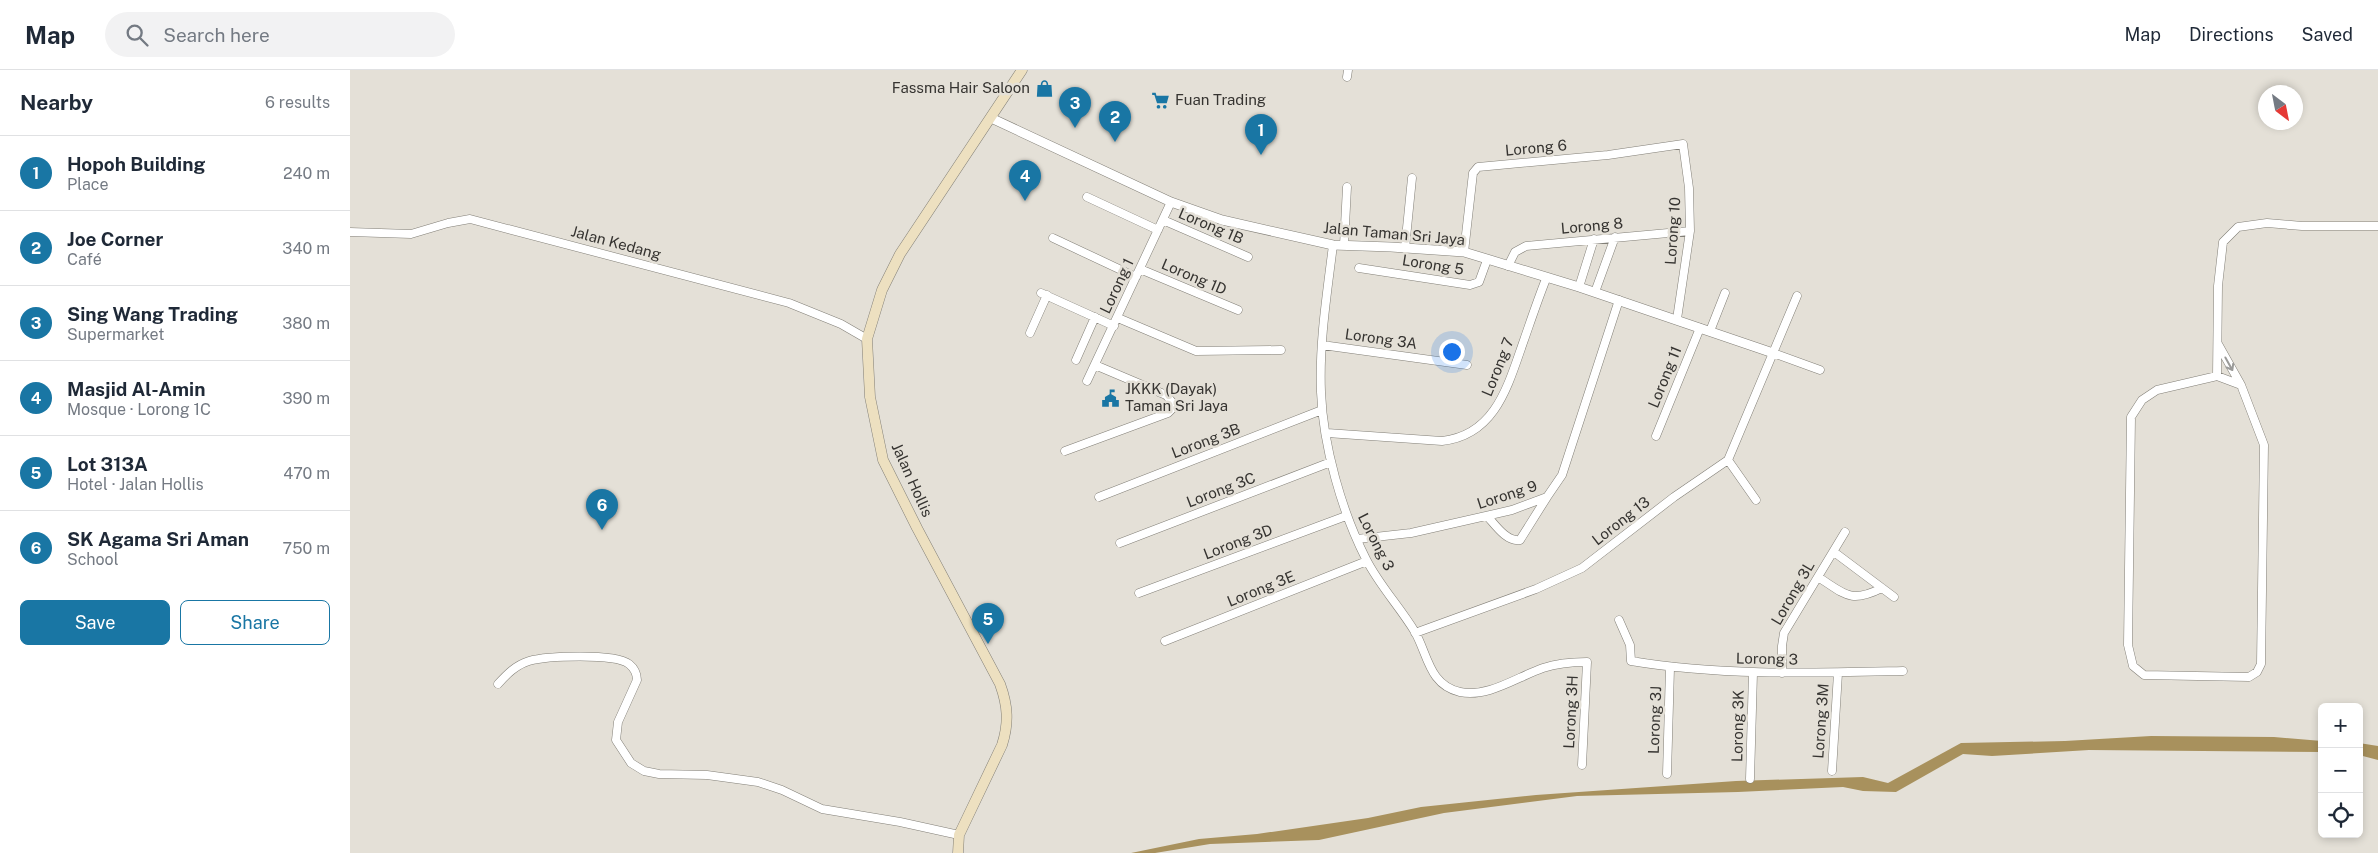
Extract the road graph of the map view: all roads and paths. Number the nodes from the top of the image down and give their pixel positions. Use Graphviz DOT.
graph roads {
  1 [pos="1022,70"];
  2 [pos="991,118"];
  3 [pos="1683,144"];
  4 [pos="1412,178"];
  5 [pos="1346,187"];
  6 [pos="1087,197"];
  7 [pos="1171,202"];
  8 [pos="1162,220"];
  9 [pos="2378,226"];
  10 [pos="1158,230"];
  11 [pos="1690,231"];
  12 [pos="350,232"];
  13 [pos="1614,237"];
  14 [pos="1053,238"];
  15 [pos="1594,239"];
  16 [pos="1333,245"];
  17 [pos="1344,245"];
  18 [pos="1405,248"];
  19 [pos="1464,252"];
  20 [pos="1248,257"];
  21 [pos="1487,260"];
  22 [pos="1508,266"];
  23 [pos="1360,268"];
  24 [pos="1140,269"];
  25 [pos="1136,277"];
  26 [pos="1546,279"];
  27 [pos="1579,287"];
  28 [pos="1595,292"];
  29 [pos="1725,293"];
  30 [pos="1797,296"];
  31 [pos="1619,300"];
  32 [pos="1238,310"];
  33 [pos="1096,317"];
  34 [pos="1118,318"];
  35 [pos="1677,319"];
  36 [pos="1114,326"];
  37 [pos="1700,328"];
  38 [pos="1710,331"];
  39 [pos="1030,333"];
  40 [pos="867,339"];
  41 [pos="2217,342"];
  42 [pos="1322,345"];
  43 [pos="1281,350"];
  44 [pos="1773,353"];
  45 [pos="1076,360"];
  46 [pos="1095,365"];
  47 [pos="1467,365"];
  48 [pos="1820,370"];
  49 [pos="2217,376"];
  50 [pos="1087,381"];
  51 [pos="2241,385"];
  52 [pos="1322,410"];
  53 [pos="1327,433"];
  54 [pos="1656,436"];
  55 [pos="1065,451"];
  56 [pos="1728,460"];
  57 [pos="1331,462"];
  58 [pos="1099,497"];
  59 [pos="1547,497"];
  60 [pos="1756,500"];
  61 [pos="1346,516"];
  62 [pos="1488,517"];
  63 [pos="1845,532"];
  64 [pos="1357,539"];
  65 [pos="1120,543"];
  66 [pos="1834,552"];
  67 [pos="1367,561"];
  68 [pos="1818,577"];
  69 [pos="1882,588"];
  70 [pos="1139,593"];
  71 [pos="1894,597"];
  72 [pos="1619,620"];
  73 [pos="1415,633"];
  74 [pos="1165,641"];
  75 [pos="1587,662"];
  76 [pos="1670,668"];
  77 [pos="1903,671"];
  78 [pos="1752,673"];
  79 [pos="1782,673"];
  80 [pos="1838,673"];
  81 [pos="498,684"];
  82 [pos="1582,765"];
  83 [pos="1832,771"];
  84 [pos="1667,774"];
  85 [pos="1750,778"];
  86 [pos="959,835"];
  87 [pos="958,853"];
  1 -- 2 [label="main road, Jalan Hollis"];
  2 -- 7 [label="street, Jalan Taman Sri Jaya"];
  2 -- 40 [label="main road, Jalan Hollis"];
  3 -- 11 [label="street, Lorong 10"];
  3 -- 19 [label="street, Lorong 6"];
  4 -- 18 [label="street"];
  5 -- 17 [label="street"];
  6 -- 10 [label="street"];
  7 -- 8 [label="street, Lorong 1"];
  7 -- 16 [label="street, Jalan Taman Sri Jaya"];
  8 -- 10 [label="street, Lorong 1"];
  8 -- 20 [label="street, Lorong 1B"];
  9 -- 41 [label="street"];
  10 -- 24 [label="street, Lorong 1"];
  11 -- 13 [label="street, Lorong 8"];
  11 -- 35 [label="street, Lorong 10"];
  12 -- 40 [label="street, Jalan Kedang"];
  13 -- 15 [label="street, Lorong 8"];
  13 -- 28 [label="street"];
  14 -- 25 [label="street"];
  15 -- 22 [label="street, Lorong 8"];
  15 -- 27 [label="street"];
  16 -- 17 [label="street, Jalan Taman Sri Jaya"];
  16 -- 42 [label="street, Lorong 3"];
  17 -- 18 [label="street, Jalan Taman Sri Jaya"];
  18 -- 19 [label="street, Jalan Taman Sri Jaya"];
  19 -- 21 [label="street, Jalan Taman Sri Jaya"];
  21 -- 22 [label="street, Jalan Taman Sri Jaya"];
  21 -- 23 [label="street, Lorong 5"];
  22 -- 26 [label="street, Jalan Taman Sri Jaya"];
  24 -- 25 [label="street, Lorong 1"];
  24 -- 32 [label="street, Lorong 1D"];
  25 -- 34 [label="street, Lorong 1"];
  26 -- 27 [label="street, Jalan Taman Sri Jaya"];
  26 -- 53 [label="street, Lorong 7"];
  27 -- 28 [label="street, Jalan Taman Sri Jaya"];
  28 -- 31 [label="street, Jalan Taman Sri Jaya"];
  29 -- 38 [label="street"];
  30 -- 44 [label="street"];
  31 -- 35 [label="street, Jalan Taman Sri Jaya"];
  31 -- 59 [label="street, Lorong 9"];
  33 -- 36 [label="street"];
  33 -- 39 [label="street"];
  33 -- 45 [label="street"];
  34 -- 36 [label="street, Lorong 1"];
  34 -- 43 [label="street"];
  35 -- 37 [label="street, Jalan Taman Sri Jaya"];
  36 -- 46 [label="street, Lorong 1"];
  37 -- 38 [label="street, Jalan Taman Sri Jaya"];
  37 -- 54 [label="street, Lorong 11"];
  38 -- 44 [label="street, Jalan Taman Sri Jaya"];
  40 -- 86 [label="main road, Jalan Hollis"];
  41 -- 49 [label="street"];
  41 -- 51 [label="street, one-way"];
  42 -- 47 [label="street, Lorong 3A"];
  42 -- 52 [label="street, Lorong 3"];
  44 -- 48 [label="street"];
  44 -- 56 [label="street"];
  46 -- 50 [label="street, Lorong 1"];
  46 -- 55 [label="street"];
  49 -- 51 [label="street"];
  49 -- 51 [label="street"];
  52 -- 53 [label="street, Lorong 3"];
  52 -- 58 [label="street, Lorong 3B"];
  53 -- 57 [label="street, Lorong 3"];
  56 -- 60 [label="street"];
  56 -- 73 [label="street, Lorong 13"];
  57 -- 61 [label="street, Lorong 3"];
  57 -- 65 [label="street, Lorong 3C"];
  59 -- 62 [label="street, Lorong 9"];
  59 -- 62 [label="street"];
  61 -- 64 [label="street, Lorong 3"];
  61 -- 70 [label="street, Lorong 3D"];
  62 -- 64 [label="street, Lorong 9"];
  63 -- 66 [label="street, Lorong 3L"];
  64 -- 67 [label="street, Lorong 3"];
  66 -- 68 [label="street, Lorong 3L"];
  66 -- 69 [label="street"];
  67 -- 73 [label="street, Lorong 3"];
  67 -- 74 [label="street, Lorong 3E"];
  68 -- 69 [label="street"];
  68 -- 79 [label="street, Lorong 3L"];
  69 -- 71 [label="street"];
  72 -- 76 [label="street, Lorong 3"];
  73 -- 75 [label="street, Lorong 3"];
  75 -- 82 [label="street, Lorong 3H"];
  76 -- 78 [label="street, Lorong 3"];
  76 -- 84 [label="street, Lorong 3J"];
  77 -- 80 [label="street, Lorong 3"];
  78 -- 79 [label="street, Lorong 3"];
  78 -- 85 [label="street, Lorong 3K"];
  79 -- 80 [label="street, Lorong 3"];
  80 -- 83 [label="street, Lorong 3M"];
  81 -- 86 [label="street"];
  86 -- 87 [label="main road, Jalan Hollis"];
}
